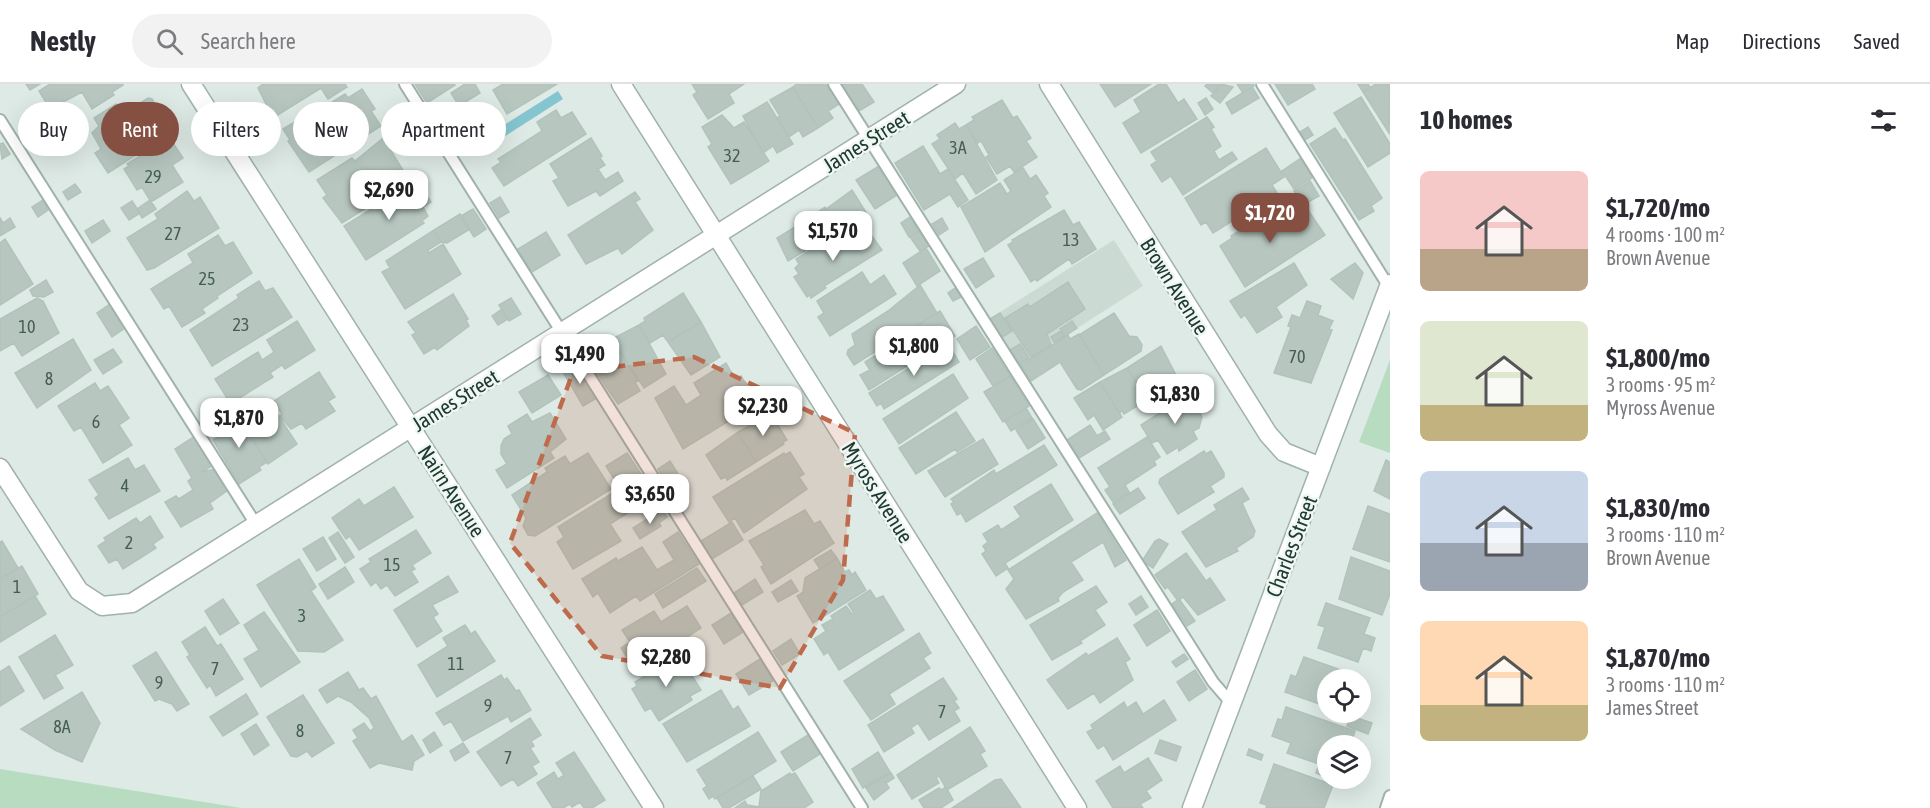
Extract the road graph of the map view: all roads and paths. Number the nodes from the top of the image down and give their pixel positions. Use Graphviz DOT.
graph roads {
  1 [pos="191,84"];
  2 [pos="405,84"];
  3 [pos="621,84"];
  4 [pos="834,84"];
  5 [pos="956,84"];
  6 [pos="1049,84"];
  7 [pos="1262,84"];
  8 [pos="0,120"];
  9 [pos="868,139"];
  10 [pos="716,235"];
  11 [pos="1390,285"];
  12 [pos="563,333"];
  13 [pos="411,427"];
  14 [pos="1321,467"];
  15 [pos="0,468"];
  16 [pos="257,526"];
  17 [pos="1232,704"];
  18 [pos="1390,796"];
  19 [pos="654,808"];
  20 [pos="862,808"];
  21 [pos="1077,808"];
  22 [pos="1192,808"];
  23 [pos="1386,808"];
  1 -- 13 [label="street, Nairn Avenue"];
  2 -- 12 [label="lane"];
  3 -- 10 [label="street, Myross Avenue"];
  4 -- 9 [label="lane"];
  5 -- 9 [label="street, James Street"];
  6 -- 14 [label="street, Brown Avenue"];
  7 -- 11 [label="lane"];
  8 -- 16 [label="lane"];
  9 -- 10 [label="street, James Street"];
  9 -- 17 [label="lane"];
  10 -- 12 [label="street, James Street"];
  10 -- 21 [label="street, Myross Avenue"];
  11 -- 14 [label="street, Charles Street"];
  12 -- 13 [label="street, James Street"];
  12 -- 20 [label="lane"];
  13 -- 16 [label="street, James Street"];
  13 -- 19 [label="street, Nairn Avenue"];
  14 -- 17 [label="street, Charles Street"];
  15 -- 16 [label="street, James Street"];
  17 -- 22 [label="street, Charles Street"];
  18 -- 23 [label="lane"];
}
